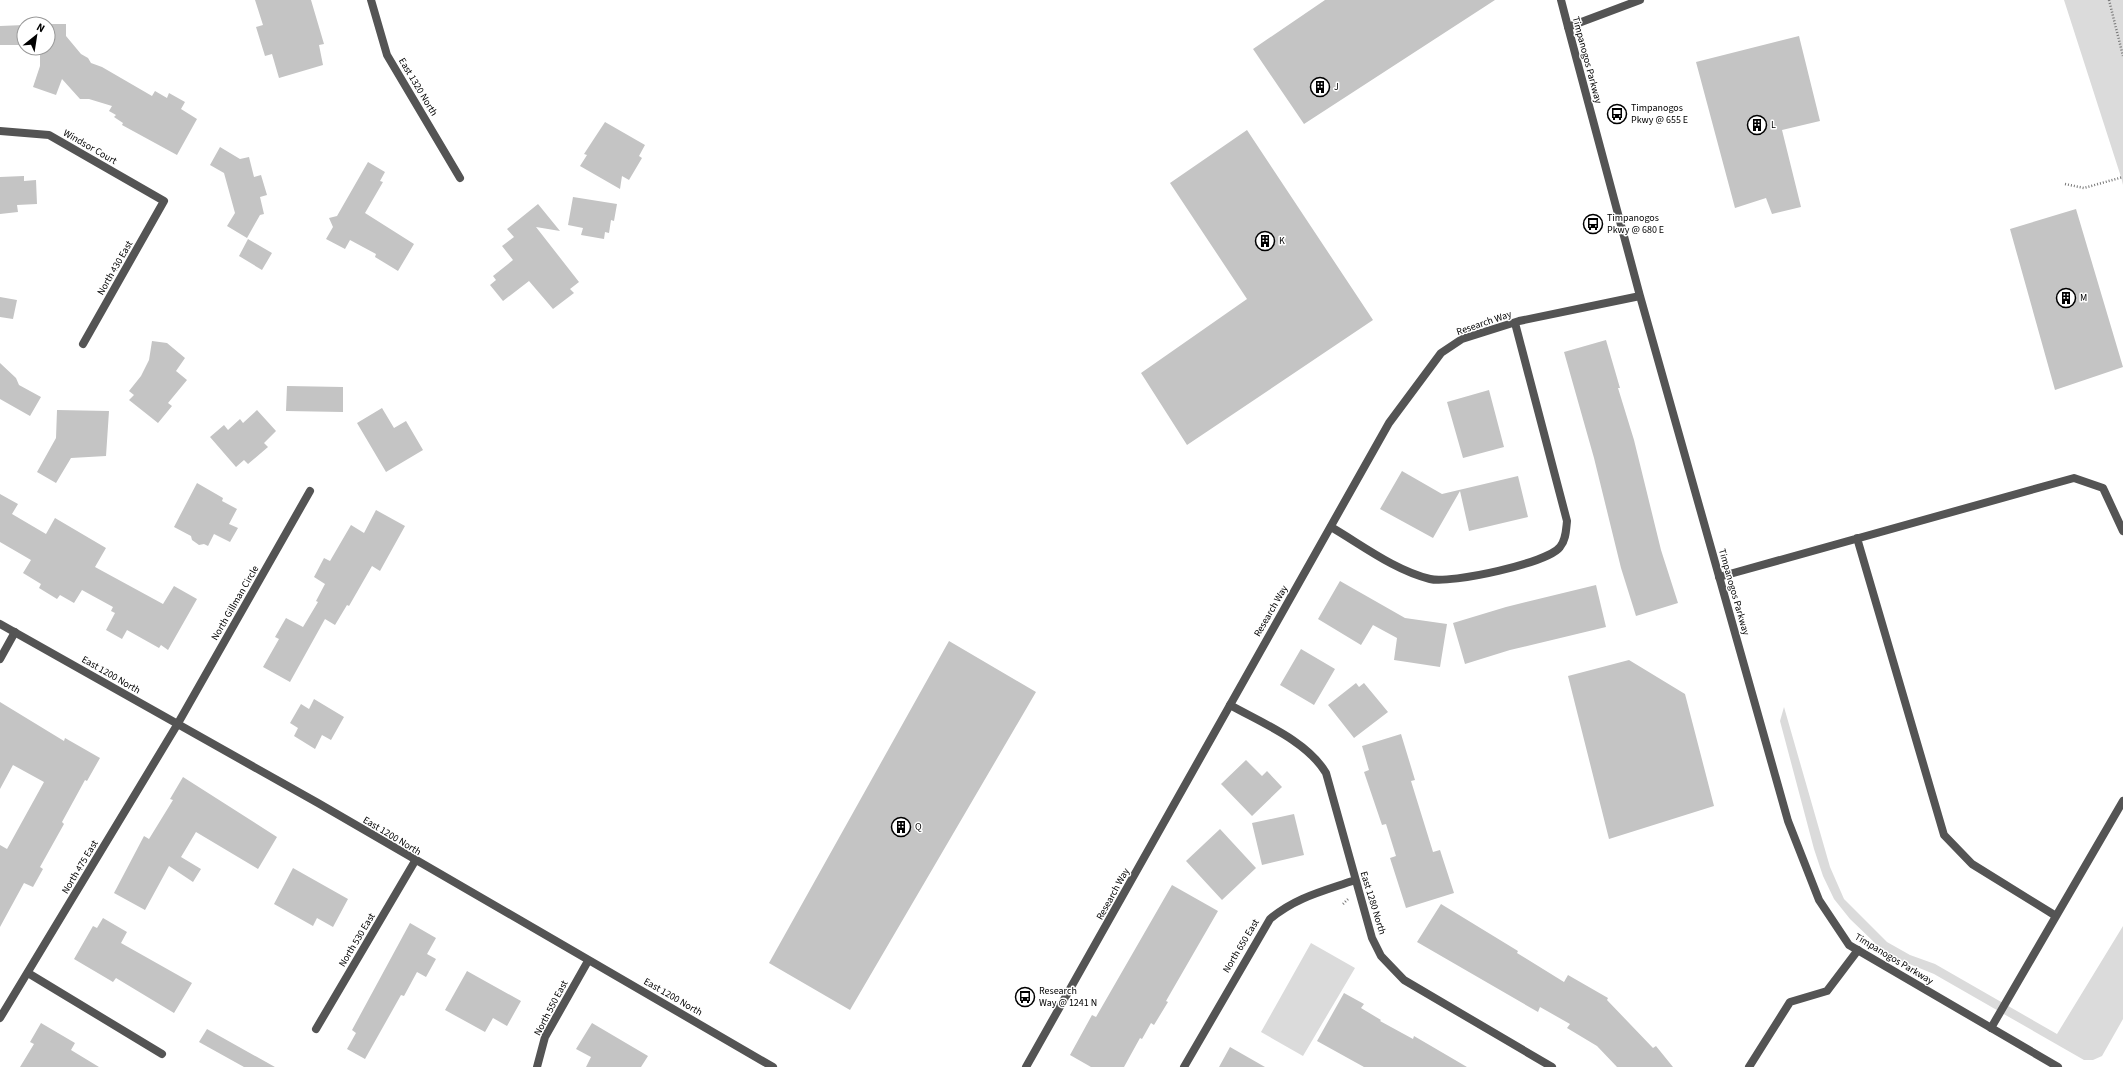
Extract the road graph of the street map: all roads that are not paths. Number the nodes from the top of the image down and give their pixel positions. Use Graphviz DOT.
graph roads {
  1 [pos="371,0"];
  2 [pos="1561,0"];
  3 [pos="1640,0"];
  4 [pos="1568,27"];
  5 [pos="0,131"];
  6 [pos="460,178"];
  7 [pos="164,202"];
  8 [pos="1640,296"];
  9 [pos="1515,323"];
  10 [pos="83,344"];
  11 [pos="310,491"];
  12 [pos="1331,527"];
  13 [pos="2123,531"];
  14 [pos="1857,538"];
  15 [pos="1719,577"];
  16 [pos="0,624"];
  17 [pos="15,632"];
  18 [pos="0,659"];
  19 [pos="1230,705"];
  20 [pos="177,725"];
  21 [pos="2123,801"];
  22 [pos="415,862"];
  23 [pos="1355,880"];
  24 [pos="2056,916"];
  25 [pos="1858,950"];
  26 [pos="588,960"];
  27 [pos="28,973"];
  28 [pos="0,1018"];
  29 [pos="1991,1028"];
  30 [pos="316,1029"];
  31 [pos="162,1054"];
  32 [pos="537,1067"];
  33 [pos="773,1067"];
  34 [pos="1026,1067"];
  35 [pos="1184,1067"];
  36 [pos="1552,1067"];
  37 [pos="1749,1067"];
  38 [pos="2058,1067"];
  1 -- 6 [label="street, East 1320 North"];
  2 -- 4 [label="street, Timpanogos Parkway"];
  3 -- 4 [label="street"];
  4 -- 8 [label="street, Timpanogos Parkway"];
  5 -- 7 [label="street, Windsor Court"];
  7 -- 10 [label="street, North 430 East"];
  8 -- 9 [label="street, Research Way"];
  8 -- 15 [label="street, Timpanogos Parkway"];
  9 -- 12 [label="street, Research Way"];
  9 -- 12 [label="street"];
  11 -- 20 [label="street, North Gillman Circle"];
  12 -- 19 [label="street, Research Way"];
  13 -- 14 [label="street"];
  14 -- 15 [label="street"];
  14 -- 24 [label="street"];
  15 -- 25 [label="street, Timpanogos Parkway"];
  16 -- 17 [label="street, East 1200 North"];
  17 -- 18 [label="street"];
  17 -- 20 [label="street, East 1200 North"];
  19 -- 23 [label="street, East 1280 North"];
  19 -- 34 [label="street, Research Way"];
  20 -- 22 [label="street, East 1200 North"];
  20 -- 27 [label="street, North 475 East"];
  21 -- 24 [label="street"];
  22 -- 26 [label="street, East 1200 North"];
  22 -- 30 [label="street, North 530 East"];
  23 -- 35 [label="street, North 650 East"];
  23 -- 36 [label="street, East 1280 North"];
  24 -- 29 [label="street"];
  25 -- 29 [label="street, Timpanogos Parkway"];
  25 -- 37 [label="street"];
  26 -- 32 [label="street, North 550 East"];
  26 -- 33 [label="street, East 1200 North"];
  27 -- 28 [label="street, North 475 East"];
  27 -- 31 [label="street"];
  29 -- 38 [label="street, Timpanogos Parkway"];
}
